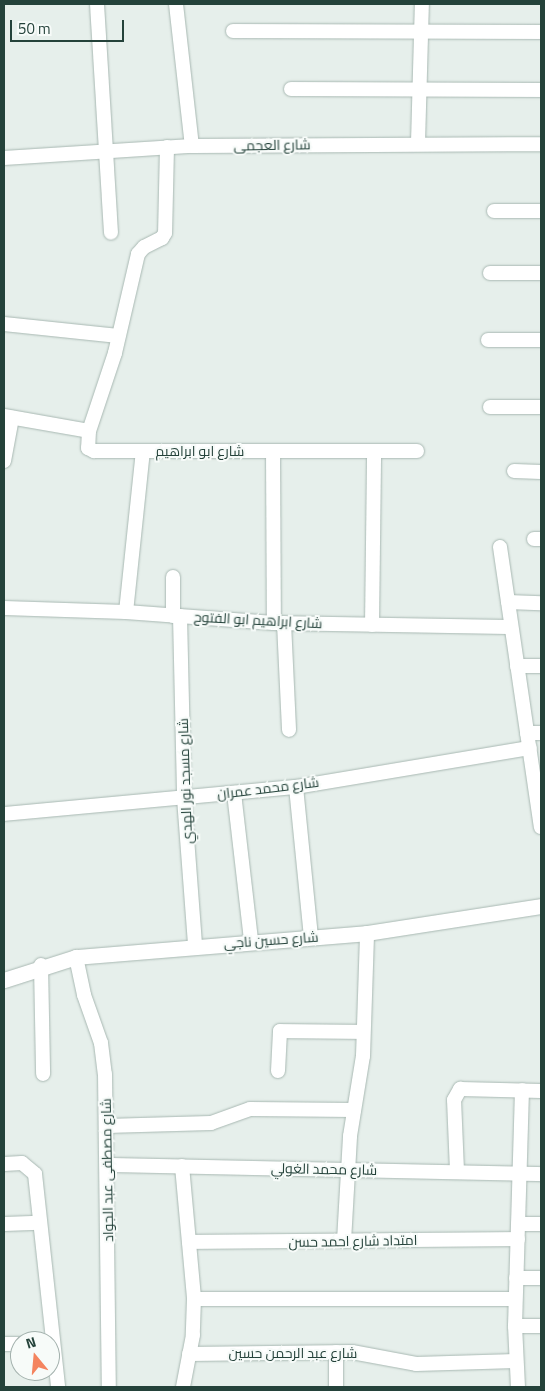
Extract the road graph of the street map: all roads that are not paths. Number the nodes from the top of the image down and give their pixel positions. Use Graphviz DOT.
graph roads {
  1 [pos="98,4"];
  2 [pos="176,4"];
  3 [pos="422,4"];
  4 [pos="233,31"];
  5 [pos="421,32"];
  6 [pos="541,32"];
  7 [pos="291,89"];
  8 [pos="420,90"];
  9 [pos="541,90"];
  10 [pos="418,143"];
  11 [pos="541,144"];
  12 [pos="192,146"];
  13 [pos="167,147"];
  14 [pos="106,151"];
  15 [pos="4,158"];
  16 [pos="494,210"];
  17 [pos="541,211"];
  18 [pos="111,233"];
  19 [pos="490,273"];
  20 [pos="541,274"];
  21 [pos="4,324"];
  22 [pos="118,336"];
  23 [pos="488,340"];
  24 [pos="541,340"];
  25 [pos="490,407"];
  26 [pos="541,407"];
  27 [pos="8,417"];
  28 [pos="89,430"];
  29 [pos="143,451"];
  30 [pos="273,451"];
  31 [pos="374,451"];
  32 [pos="417,451"];
  33 [pos="4,461"];
  34 [pos="514,471"];
  35 [pos="541,472"];
  36 [pos="500,547"];
  37 [pos="174,578"];
  38 [pos="508,602"];
  39 [pos="541,603"];
  40 [pos="4,608"];
  41 [pos="126,612"];
  42 [pos="177,616"];
  43 [pos="279,623"];
  44 [pos="372,625"];
  45 [pos="512,627"];
  46 [pos="517,666"];
  47 [pos="541,666"];
  48 [pos="289,730"];
  49 [pos="534,733"];
  50 [pos="530,748"];
  51 [pos="296,786"];
  52 [pos="234,792"];
  53 [pos="539,797"];
  54 [pos="184,798"];
  55 [pos="4,814"];
  56 [pos="541,827"];
  57 [pos="541,906"];
  58 [pos="367,933"];
  59 [pos="311,936"];
  60 [pos="252,941"];
  61 [pos="195,946"];
  62 [pos="76,957"];
  63 [pos="41,965"];
  64 [pos="4,980"];
  65 [pos="363,1032"];
  66 [pos="278,1071"];
  67 [pos="43,1074"];
  68 [pos="522,1090"];
  69 [pos="541,1091"];
  70 [pos="354,1110"];
  71 [pos="106,1126"];
  72 [pos="4,1164"];
  73 [pos="107,1165"];
  74 [pos="182,1166"];
  75 [pos="347,1169"];
  76 [pos="457,1171"];
  77 [pos="520,1173"];
  78 [pos="541,1174"];
  79 [pos="39,1223"];
  80 [pos="4,1224"];
  81 [pos="518,1224"];
  82 [pos="541,1224"];
  83 [pos="518,1239"];
  84 [pos="344,1241"];
  85 [pos="189,1242"];
  86 [pos="516,1278"];
  87 [pos="541,1278"];
  88 [pos="194,1299"];
  89 [pos="515,1299"];
  90 [pos="514,1326"];
  91 [pos="541,1326"];
  92 [pos="52,1331"];
  93 [pos="336,1352"];
  94 [pos="189,1354"];
  95 [pos="516,1361"];
  96 [pos="109,1387"];
  97 [pos="182,1387"];
  98 [pos="336,1387"];
  99 [pos="518,1387"];
  1 -- 14 [label="street"];
  2 -- 12 [label="street"];
  3 -- 5 [label="street"];
  4 -- 5 [label="street"];
  5 -- 6 [label="street"];
  5 -- 8 [label="street"];
  7 -- 8 [label="street"];
  8 -- 9 [label="street"];
  8 -- 10 [label="street"];
  10 -- 11 [label="street, شارع العجمى"];
  10 -- 12 [label="street, شارع العجمى"];
  12 -- 13 [label="street, شارع العجمى"];
  13 -- 14 [label="street, شارع العجمى"];
  13 -- 22 [label="street"];
  14 -- 15 [label="street, شارع العجمى"];
  14 -- 18 [label="street"];
  16 -- 17 [label="street"];
  19 -- 20 [label="street"];
  21 -- 22 [label="street"];
  22 -- 28 [label="street"];
  23 -- 24 [label="street"];
  25 -- 26 [label="street"];
  27 -- 28 [label="street"];
  27 -- 33 [label="street"];
  28 -- 29 [label="street, شارع ابو ابراهيم"];
  29 -- 30 [label="street, شارع ابو ابراهيم"];
  29 -- 41 [label="street"];
  30 -- 31 [label="street, شارع ابو ابراهيم"];
  30 -- 43 [label="street"];
  31 -- 32 [label="street, شارع ابو ابراهيم"];
  31 -- 44 [label="street"];
  34 -- 35 [label="street"];
  36 -- 38 [label="street"];
  37 -- 42 [label="street, شارع مسجد نور الهدي"];
  38 -- 39 [label="street"];
  38 -- 45 [label="street"];
  40 -- 41 [label="street, شارع ابراهيم ابو الفتوح"];
  41 -- 42 [label="street, شارع ابراهيم ابو الفتوح"];
  42 -- 43 [label="street, شارع ابراهيم ابو الفتوح"];
  42 -- 54 [label="street, شارع مسجد نور الهدي"];
  43 -- 44 [label="street, شارع ابراهيم ابو الفتوح"];
  43 -- 48 [label="street"];
  44 -- 45 [label="street, شارع ابراهيم ابو الفتوح"];
  45 -- 46 [label="street"];
  46 -- 47 [label="street"];
  46 -- 49 [label="street"];
  49 -- 50 [label="street"];
  50 -- 51 [label="street, شارع محمد عمران"];
  50 -- 53 [label="street"];
  51 -- 52 [label="street, شارع محمد عمران"];
  51 -- 59 [label="street"];
  52 -- 54 [label="street, شارع محمد عمران"];
  52 -- 60 [label="street"];
  53 -- 56 [label="street"];
  54 -- 55 [label="street, شارع محمد عمران"];
  54 -- 61 [label="street, شارع مسجد نور الهدي"];
  57 -- 58 [label="street, شارع حسين ناجي"];
  58 -- 59 [label="street, شارع حسين ناجي"];
  58 -- 65 [label="street"];
  59 -- 60 [label="street, شارع حسين ناجي"];
  60 -- 61 [label="street, شارع حسين ناجي"];
  61 -- 62 [label="street, شارع حسين ناجي"];
  62 -- 63 [label="street, شارع حسين ناجي"];
  62 -- 71 [label="street, شارع مصطفى عبد الجواد"];
  63 -- 64 [label="street, شارع حسين ناجي"];
  63 -- 67 [label="street"];
  65 -- 66 [label="street"];
  65 -- 70 [label="street"];
  68 -- 69 [label="street"];
  68 -- 76 [label="street"];
  68 -- 77 [label="street"];
  70 -- 71 [label="street"];
  70 -- 75 [label="street"];
  71 -- 73 [label="street, شارع مصطفى عبد الجواد"];
  72 -- 79 [label="street"];
  73 -- 74 [label="street, شارع محمد الغولي"];
  73 -- 96 [label="street, شارع مصطفى عبد الجواد"];
  74 -- 75 [label="street, شارع محمد الغولي"];
  74 -- 85 [label="street"];
  75 -- 76 [label="street, شارع محمد الغولي"];
  75 -- 84 [label="street"];
  76 -- 77 [label="street, شارع محمد الغولي"];
  77 -- 78 [label="street, شارع محمد الغولي"];
  77 -- 81 [label="street"];
  79 -- 80 [label="street"];
  79 -- 92 [label="street"];
  81 -- 82 [label="street"];
  81 -- 83 [label="street"];
  83 -- 84 [label="street, امتداد شارع احمد حسن"];
  83 -- 86 [label="street"];
  84 -- 85 [label="street, امتداد شارع احمد حسن"];
  85 -- 88 [label="street"];
  86 -- 87 [label="street"];
  86 -- 89 [label="street"];
  88 -- 89 [label="street"];
  88 -- 94 [label="street"];
  89 -- 90 [label="street"];
  90 -- 91 [label="street"];
  90 -- 95 [label="street"];
  93 -- 94 [label="street, شارع عبد الرحمن حسين"];
  93 -- 95 [label="street, شارع عبد الرحمن حسين"];
  93 -- 98 [label="street"];
  94 -- 97 [label="street"];
  95 -- 99 [label="street"];
}
